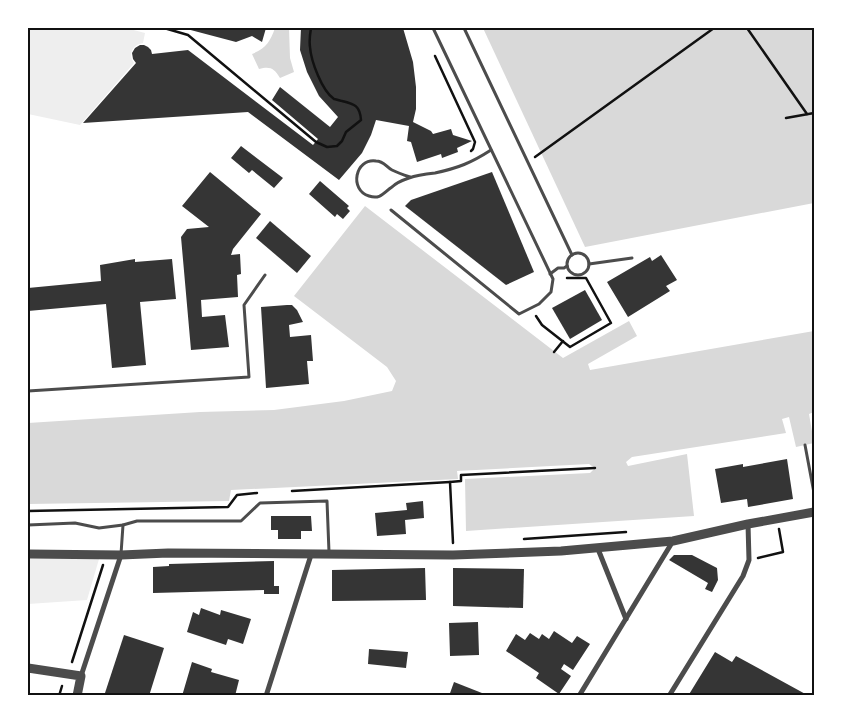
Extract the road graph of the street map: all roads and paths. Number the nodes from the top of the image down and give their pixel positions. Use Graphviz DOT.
graph roads {
  1 [pos="164,28"];
  2 [pos="311,28"];
  3 [pos="433,28"];
  4 [pos="464,28"];
  5 [pos="714,28"];
  6 [pos="747,28"];
  7 [pos="434,54"];
  8 [pos="814,113"];
  9 [pos="807,114"];
  10 [pos="786,118"];
  11 [pos="491,150"];
  12 [pos="469,153"];
  13 [pos="527,162"];
  14 [pos="410,177"];
  15 [pos="391,210"];
  16 [pos="572,256"];
  17 [pos="632,258"];
  18 [pos="589,264"];
  19 [pos="568,266"];
  20 [pos="558,268"];
  21 [pos="550,274"];
  22 [pos="265,275"];
  23 [pos="531,309"];
  24 [pos="562,341"];
  25 [pos="554,352"];
  26 [pos="28,391"];
  27 [pos="806,444"];
  28 [pos="596,468"];
  29 [pos="813,475"];
  30 [pos="450,482"];
  31 [pos="285,492"];
  32 [pos="814,492"];
  33 [pos="266,493"];
  34 [pos="28,511"];
  35 [pos="814,512"];
  36 [pos="748,524"];
  37 [pos="28,525"];
  38 [pos="123,525"];
  39 [pos="632,531"];
  40 [pos="522,539"];
  41 [pos="673,541"];
  42 [pos="598,549"];
  43 [pos="783,552"];
  44 [pos="28,554"];
  45 [pos="121,554"];
  46 [pos="311,555"];
  47 [pos="329,555"];
  48 [pos="453,555"];
  49 [pos="749,560"];
  50 [pos="104,561"];
  51 [pos="626,619"];
  52 [pos="72,664"];
  53 [pos="28,668"];
  54 [pos="81,676"];
  55 [pos="63,684"];
  56 [pos="59,696"];
  57 [pos="76,696"];
  58 [pos="266,696"];
  59 [pos="580,696"];
  60 [pos="669,696"];
  1 -- 2 [label="path"];
  3 -- 11 [label="lane"];
  4 -- 13 [label="lane"];
  5 -- 13 [label="path"];
  6 -- 9 [label="path"];
  7 -- 12 [label="path"];
  8 -- 9 [label="path"];
  9 -- 10 [label="path"];
  11 -- 14 [label="lane"];
  11 -- 21 [label="lane"];
  13 -- 16 [label="lane"];
  14 -- 14 [label="lane"];
  15 -- 23 [label="lane"];
  16 -- 18 [label="lane"];
  16 -- 19 [label="lane"];
  17 -- 18 [label="lane"];
  18 -- 19 [label="lane"];
  19 -- 20 [label="lane"];
  20 -- 21 [label="lane"];
  20 -- 24 [label="path"];
  21 -- 23 [label="lane"];
  22 -- 26 [label="lane"];
  23 -- 24 [label="path"];
  24 -- 25 [label="path"];
  27 -- 29 [label="lane"];
  28 -- 30 [label="path"];
  29 -- 32 [label="lane"];
  30 -- 31 [label="path"];
  30 -- 48 [label="path"];
  33 -- 34 [label="path"];
  35 -- 36 [label="street"];
  36 -- 41 [label="street"];
  36 -- 49 [label="street"];
  37 -- 38 [label="lane"];
  38 -- 45 [label="lane"];
  38 -- 47 [label="lane"];
  39 -- 40 [label="path"];
  41 -- 42 [label="street"];
  41 -- 51 [label="street"];
  42 -- 48 [label="street"];
  42 -- 51 [label="street"];
  43 -- 49 [label="path"];
  44 -- 45 [label="street"];
  45 -- 46 [label="street"];
  45 -- 54 [label="street"];
  46 -- 47 [label="street"];
  46 -- 58 [label="street"];
  47 -- 48 [label="street"];
  49 -- 60 [label="street"];
  50 -- 52 [label="path"];
  51 -- 59 [label="street"];
  53 -- 54 [label="street"];
  54 -- 57 [label="street"];
  55 -- 56 [label="path"];
}
